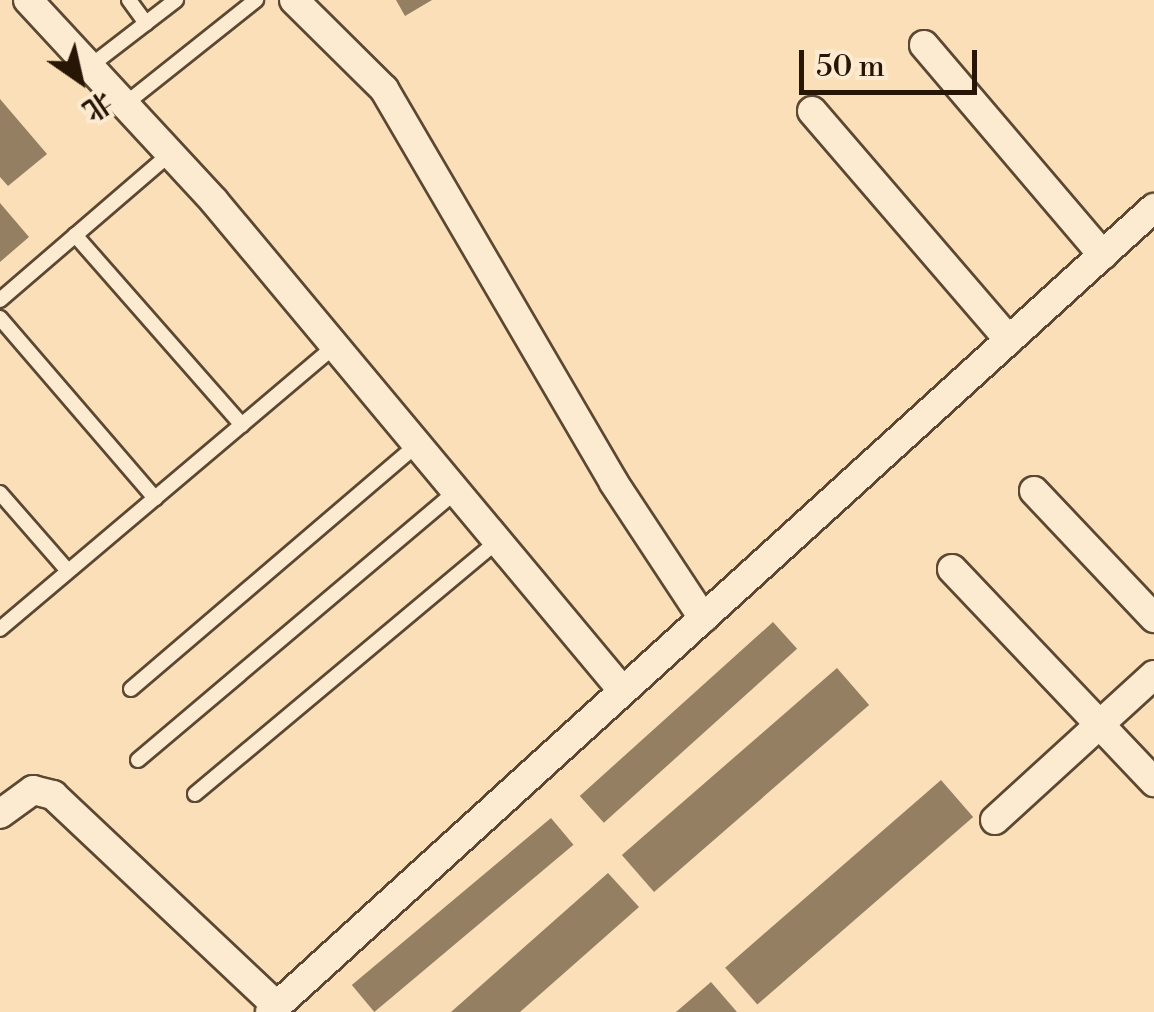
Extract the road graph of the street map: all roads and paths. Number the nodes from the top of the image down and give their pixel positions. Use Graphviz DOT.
graph roads {
  1 [pos="28,0"];
  2 [pos="129,0"];
  3 [pos="176,0"];
  4 [pos="256,0"];
  5 [pos="294,0"];
  6 [pos="146,23"];
  7 [pos="924,45"];
  8 [pos="89,67"];
  9 [pos="124,105"];
  10 [pos="812,110"];
  11 [pos="170,154"];
  12 [pos="1154,208"];
  13 [pos="76,235"];
  14 [pos="1103,254"];
  15 [pos="0,300"];
  16 [pos="0,318"];
  17 [pos="1009,340"];
  18 [pos="334,348"];
  19 [pos="242,426"];
  20 [pos="414,447"];
  21 [pos="1034,491"];
  22 [pos="0,494"];
  23 [pos="453,494"];
  24 [pos="156,498"];
  25 [pos="494,544"];
  26 [pos="952,569"];
  27 [pos="68,571"];
  28 [pos="702,618"];
  29 [pos="1154,618"];
  30 [pos="0,628"];
  31 [pos="1154,675"];
  32 [pos="131,689"];
  33 [pos="622,690"];
  34 [pos="1100,726"];
  35 [pos="138,760"];
  36 [pos="1154,782"];
  37 [pos="195,794"];
  38 [pos="0,814"];
  39 [pos="996,820"];
  40 [pos="284,1007"];
  1 -- 8 [label="street"];
  2 -- 6 [label="lane"];
  3 -- 6 [label="lane"];
  4 -- 9 [label="lane"];
  5 -- 28 [label="street"];
  6 -- 8 [label="lane"];
  7 -- 14 [label="street"];
  8 -- 9 [label="street"];
  9 -- 11 [label="street"];
  10 -- 17 [label="street"];
  11 -- 13 [label="lane"];
  11 -- 18 [label="street"];
  12 -- 14 [label="street"];
  13 -- 15 [label="lane"];
  13 -- 19 [label="lane"];
  14 -- 17 [label="street"];
  16 -- 24 [label="lane"];
  17 -- 28 [label="street"];
  18 -- 19 [label="lane"];
  18 -- 20 [label="street"];
  19 -- 24 [label="lane"];
  20 -- 23 [label="street"];
  20 -- 32 [label="lane"];
  21 -- 29 [label="street"];
  22 -- 27 [label="lane"];
  23 -- 25 [label="street"];
  23 -- 35 [label="lane"];
  24 -- 27 [label="lane"];
  25 -- 33 [label="street"];
  25 -- 37 [label="lane"];
  26 -- 34 [label="street"];
  27 -- 30 [label="lane"];
  28 -- 33 [label="street"];
  31 -- 34 [label="street"];
  33 -- 40 [label="street"];
  34 -- 36 [label="street"];
  34 -- 39 [label="street"];
  38 -- 40 [label="street"];
}
